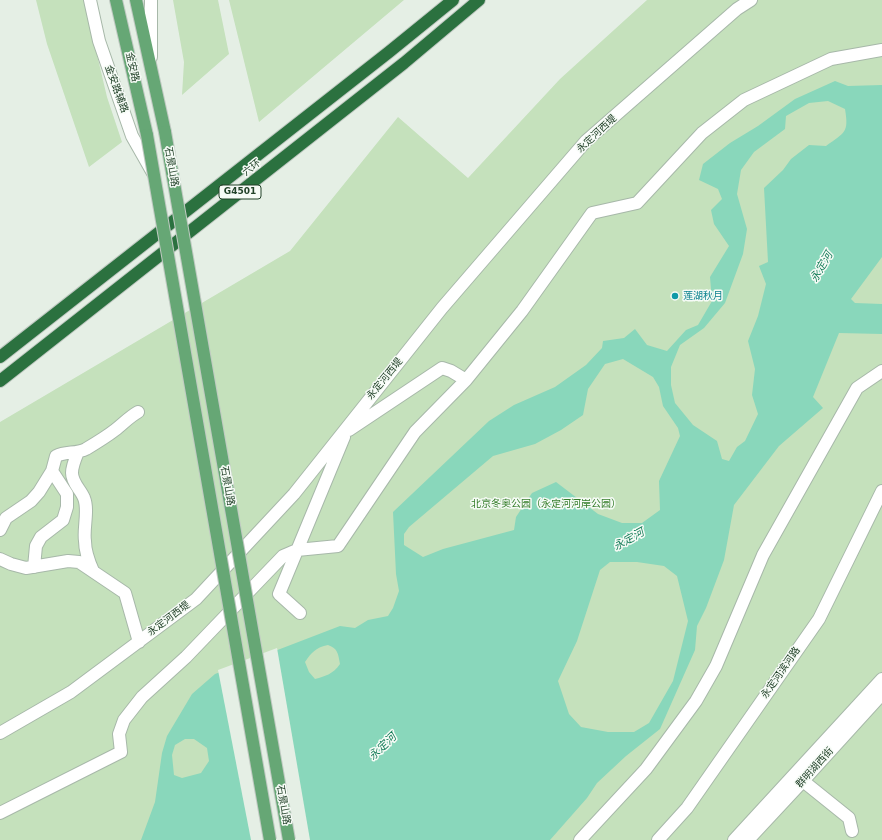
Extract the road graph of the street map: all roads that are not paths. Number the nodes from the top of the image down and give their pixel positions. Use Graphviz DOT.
graph roads {
  1 [pos="90,0"];
  2 [pos="116,0"];
  3 [pos="136,0"];
  4 [pos="151,0"];
  5 [pos="453,0"];
  6 [pos="479,0"];
  7 [pos="751,0"];
  8 [pos="882,50"];
  9 [pos="151,70"];
  10 [pos="165,132"];
  11 [pos="147,135"];
  12 [pos="154,174"];
  13 [pos="0,357"];
  14 [pos="882,371"];
  15 [pos="466,380"];
  16 [pos="0,381"];
  17 [pos="138,412"];
  18 [pos="345,432"];
  19 [pos="78,452"];
  20 [pos="52,471"];
  21 [pos="882,491"];
  22 [pos="0,530"];
  23 [pos="297,550"];
  24 [pos="0,559"];
  25 [pos="34,567"];
  26 [pos="93,571"];
  27 [pos="300,613"];
  28 [pos="139,642"];
  29 [pos="882,679"];
  30 [pos="882,694"];
  31 [pos="0,733"];
  32 [pos="803,781"];
  33 [pos="0,813"];
  34 [pos="852,831"];
  35 [pos="270,840"];
  36 [pos="289,840"];
  37 [pos="580,840"];
  38 [pos="658,840"];
  39 [pos="734,840"];
  40 [pos="748,840"];
  1 -- 12 [label="street, 金安路辅路"];
  2 -- 11 [label="main road, 金安路"];
  3 -- 9 [label="main road, 金安路"];
  4 -- 9 [label="street"];
  5 -- 13 [label="highway, 六环 / G4501"];
  6 -- 16 [label="highway, 六环 / G4501"];
  7 -- 18 [label="street, 永定河西堤"];
  8 -- 15 [label="street"];
  9 -- 10 [label="main road, 金安路"];
  10 -- 36 [label="main road, 石景山路, bridge"];
  11 -- 12 [label="main road, 石景山路, bridge"];
  12 -- 35 [label="main road, 石景山路, bridge"];
  14 -- 37 [label="street"];
  15 -- 18 [label="street"];
  15 -- 23 [label="street"];
  17 -- 19 [label="street"];
  18 -- 23 [label="street"];
  18 -- 28 [label="street, 永定河西堤"];
  19 -- 20 [label="street"];
  19 -- 26 [label="street"];
  20 -- 22 [label="street"];
  20 -- 25 [label="street"];
  21 -- 38 [label="street, 永定河滨河路"];
  23 -- 27 [label="street"];
  23 -- 33 [label="street"];
  24 -- 25 [label="street"];
  25 -- 26 [label="street"];
  26 -- 28 [label="street"];
  28 -- 31 [label="street, 永定河西堤"];
  29 -- 39 [label="street"];
  30 -- 32 [label="street, 群明湖西街"];
  32 -- 34 [label="street"];
  32 -- 40 [label="street, 群明湖西街"];
}
